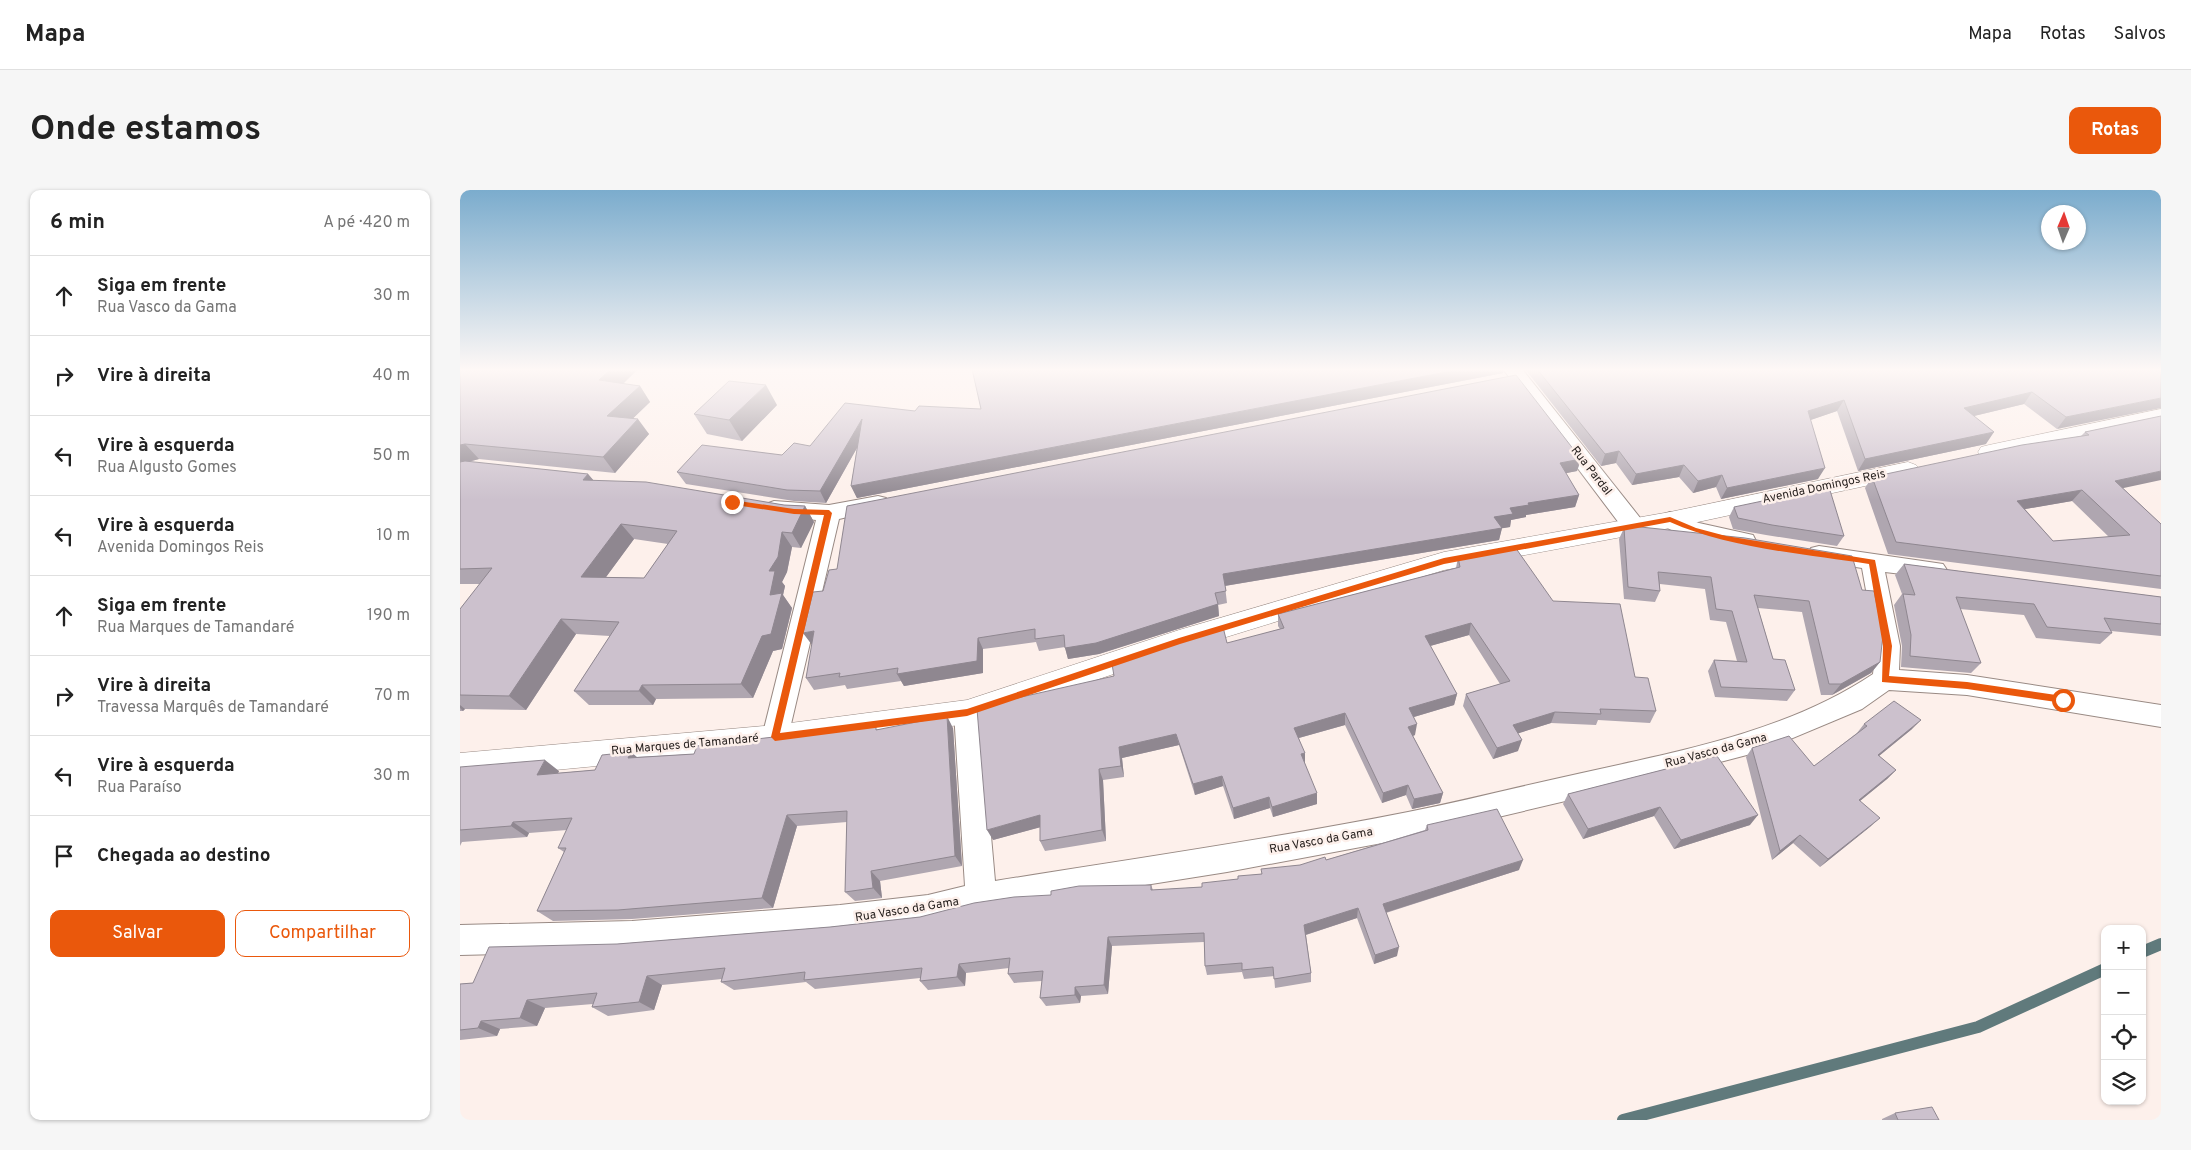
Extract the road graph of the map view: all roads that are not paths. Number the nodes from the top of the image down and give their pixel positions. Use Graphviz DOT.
graph roads {
  1 [pos="1540,412"];
  2 [pos="2161,416"];
  3 [pos="1968,457"];
  4 [pos="1930,465"];
  5 [pos="897,500"];
  6 [pos="758,506"];
  7 [pos="829,513"];
  8 [pos="1670,520"];
  9 [pos="1632,525"];
  10 [pos="1765,544"];
  11 [pos="1794,549"];
  12 [pos="1872,562"];
  13 [pos="1959,573"];
  14 [pos="1885,679"];
  15 [pos="967,712"];
  16 [pos="2161,716"];
  17 [pos="775,737"];
  18 [pos="460,766"];
  19 [pos="982,898"];
  20 [pos="460,940"];
  1 -- 9 [label="street, Rua Pardal"];
  2 -- 3 [label="street"];
  4 -- 8 [label="street, Avenida Domingos Reis"];
  5 -- 7 [label="street"];
  6 -- 7 [label="street"];
  7 -- 17 [label="street"];
  8 -- 9 [label="street, Avenida Domingos Reis"];
  8 -- 10 [label="street"];
  9 -- 15 [label="street, Rua Marques de Tamandaré"];
  11 -- 12 [label="street"];
  12 -- 13 [label="street"];
  12 -- 14 [label="street"];
  14 -- 16 [label="street"];
  14 -- 19 [label="street, Rua Vasco da Gama"];
  15 -- 17 [label="street, Rua Marques de Tamandaré"];
  15 -- 19 [label="street"];
  17 -- 18 [label="street, Rua Marques de Tamandaré"];
  19 -- 20 [label="street, Rua Vasco da Gama"];
}
